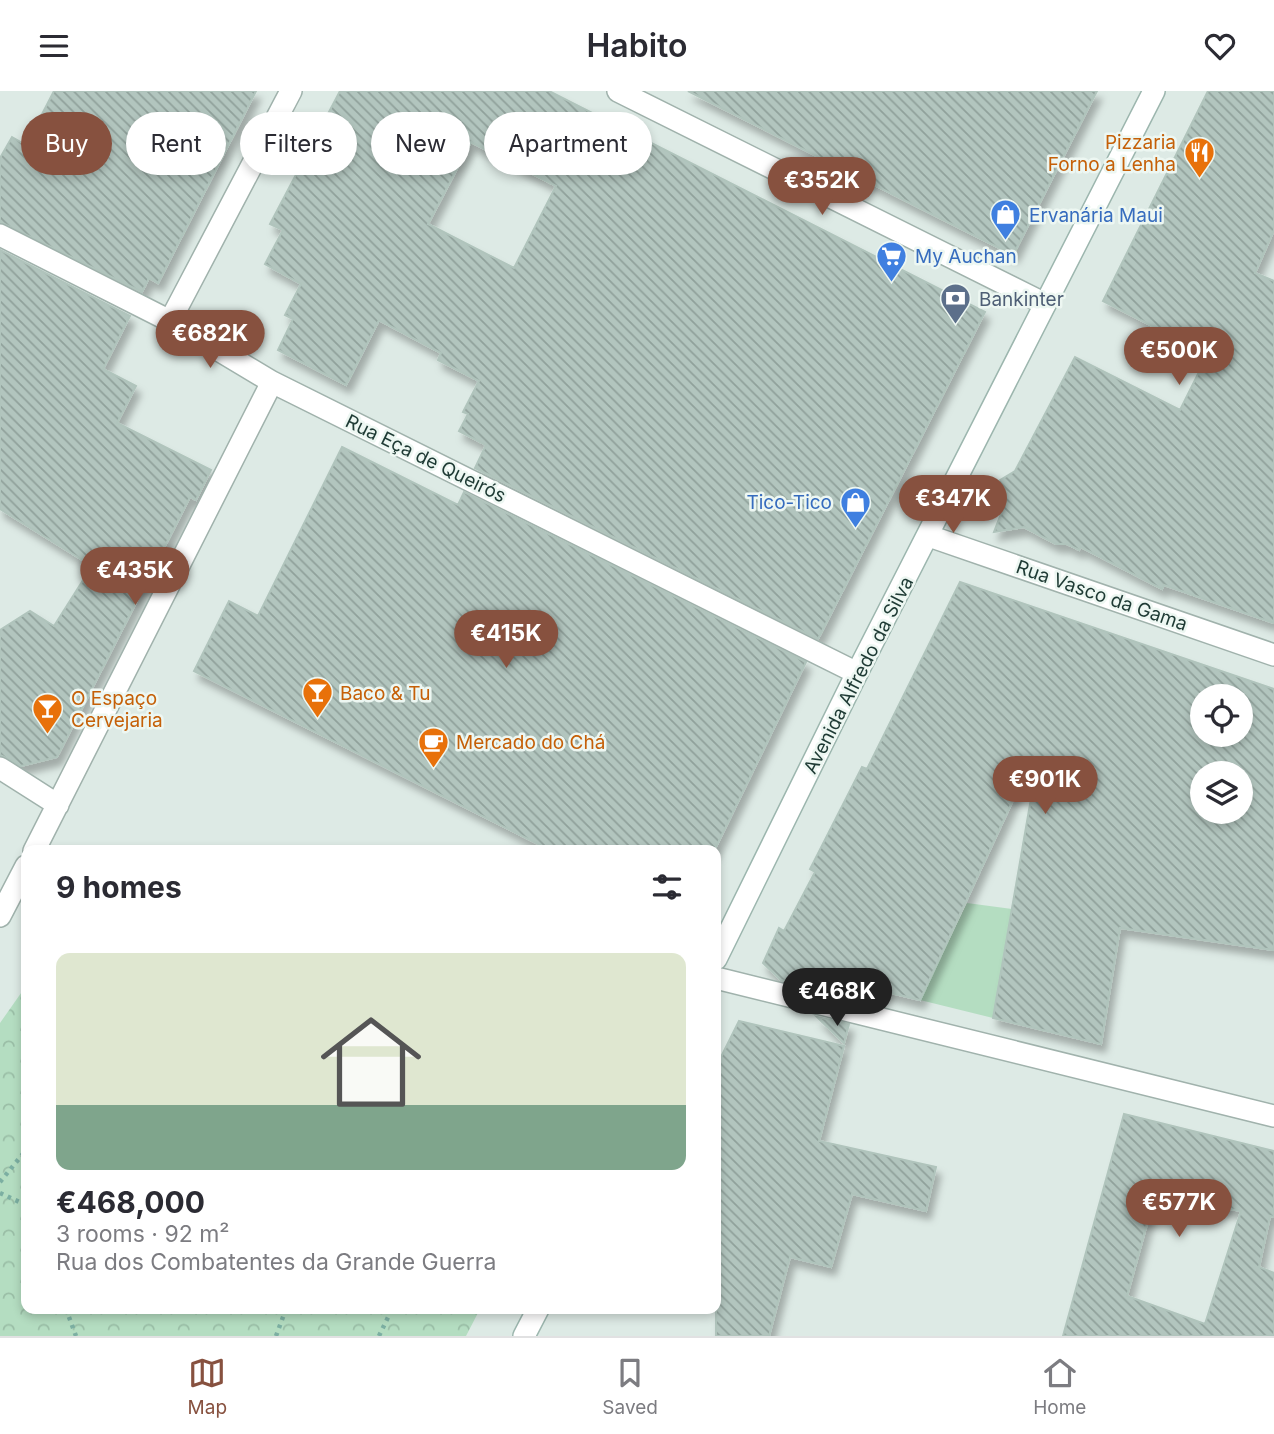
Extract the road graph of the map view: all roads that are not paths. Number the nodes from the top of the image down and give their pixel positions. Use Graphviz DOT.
graph roads {
  1 [pos="291,91"];
  2 [pos="618,91"];
  3 [pos="1154,91"];
  4 [pos="0,235"];
  5 [pos="1045,304"];
  6 [pos="170,321"];
  7 [pos="272,382"];
  8 [pos="929,536"];
  9 [pos="1274,655"];
  10 [pos="857,673"];
  11 [pos="0,768"];
  12 [pos="58,806"];
  13 [pos="37,845"];
  14 [pos="21,876"];
  15 [pos="0,916"];
  16 [pos="721,950"];
  17 [pos="721,979"];
  18 [pos="1274,1117"];
  19 [pos="535,1314"];
  20 [pos="524,1336"];
  1 -- 6 [label="street"];
  2 -- 5 [label="street"];
  3 -- 5 [label="street, Avenida Alfredo da Silva"];
  4 -- 6 [label="street, Rua Eça de Queirós"];
  5 -- 8 [label="street, Avenida Alfredo da Silva"];
  6 -- 7 [label="street, Rua Eça de Queirós"];
  7 -- 10 [label="street, Rua Eça de Queirós"];
  7 -- 12 [label="street"];
  8 -- 9 [label="street, Rua Vasco da Gama"];
  8 -- 10 [label="street, Avenida Alfredo da Silva"];
  10 -- 16 [label="street, Avenida Alfredo da Silva"];
  11 -- 12 [label="street"];
  12 -- 13 [label="street"];
  14 -- 15 [label="street"];
  17 -- 18 [label="street"];
  19 -- 20 [label="street"];
}
